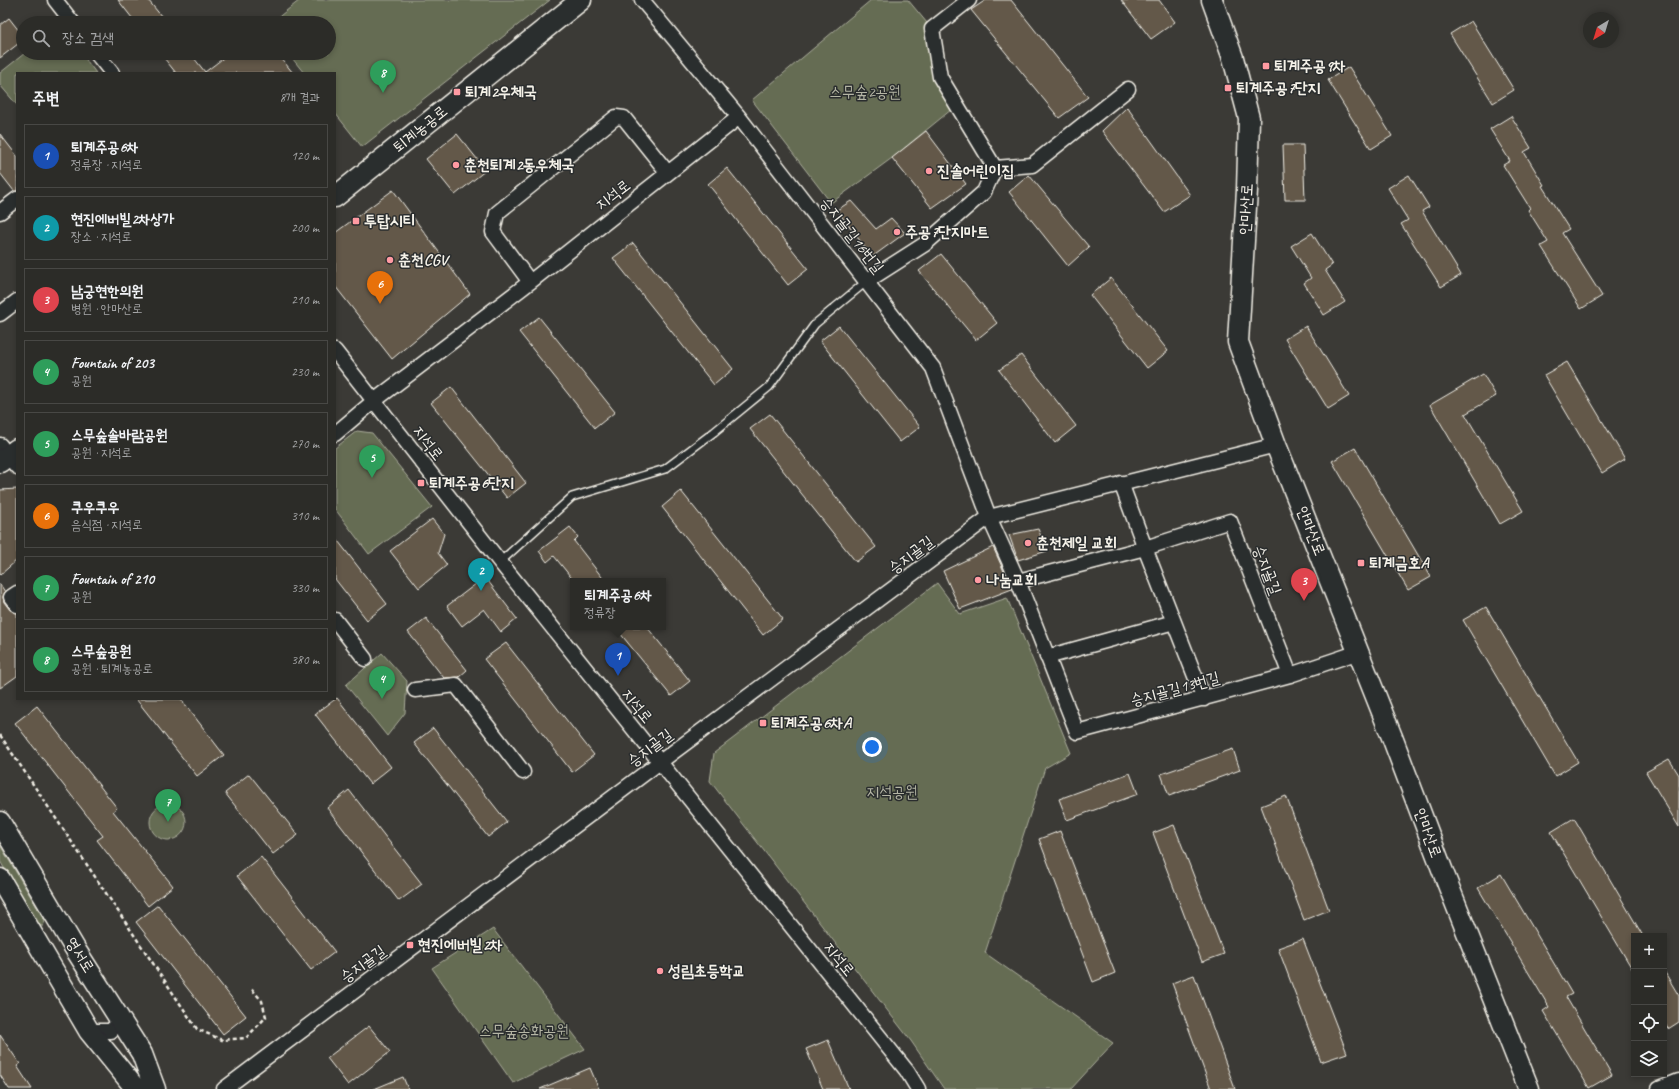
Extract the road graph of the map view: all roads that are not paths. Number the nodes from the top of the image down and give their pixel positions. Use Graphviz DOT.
graph roads {
  1 [pos="55,0"];
  2 [pos="581,0"];
  3 [pos="642,0"];
  4 [pos="969,0"];
  5 [pos="1212,0"];
  6 [pos="68,16"];
  7 [pos="102,60"];
  8 [pos="111,72"];
  9 [pos="1128,89"];
  10 [pos="739,117"];
  11 [pos="994,168"];
  12 [pos="668,174"];
  13 [pos="336,196"];
  14 [pos="16,199"];
  15 [pos="0,212"];
  16 [pos="866,281"];
  17 [pos="530,282"];
  18 [pos="16,302"];
  19 [pos="0,314"];
  20 [pos="336,352"];
  21 [pos="374,401"];
  22 [pos="336,433"];
  23 [pos="1276,445"];
  24 [pos="1121,483"];
  25 [pos="989,518"];
  26 [pos="1144,548"];
  27 [pos="500,562"];
  28 [pos="1018,581"];
  29 [pos="16,594"];
  30 [pos="16,604"];
  31 [pos="336,621"];
  32 [pos="1174,622"];
  33 [pos="1359,652"];
  34 [pos="1047,657"];
  35 [pos="365,659"];
  36 [pos="1290,675"];
  37 [pos="415,690"];
  38 [pos="1204,699"];
  39 [pos="660,762"];
  40 [pos="523,772"];
  41 [pos="0,822"];
  42 [pos="0,879"];
  43 [pos="117,1015"];
  44 [pos="89,1031"];
  45 [pos="1679,1080"];
  46 [pos="136,1089"];
  47 [pos="155,1089"];
  48 [pos="224,1089"];
  49 [pos="918,1089"];
  50 [pos="1529,1089"];
  51 [pos="1659,1089"];
  1 -- 6 [label="street"];
  2 -- 13 [label="street, 퇴계농공로"];
  3 -- 10 [label="street, 승지골길16번길"];
  4 -- 11 [label="street"];
  5 -- 23 [label="street, 안마산로"];
  7 -- 8 [label="street"];
  9 -- 11 [label="street"];
  10 -- 12 [label="street, 지석로"];
  10 -- 16 [label="street, 승지골길16번길"];
  11 -- 16 [label="street"];
  12 -- 17 [label="street, 지석로"];
  12 -- 17 [label="street"];
  14 -- 15 [label="street"];
  16 -- 25 [label="street, 승지골길16번길"];
  16 -- 27 [label="lane"];
  17 -- 21 [label="street, 지석로"];
  18 -- 19 [label="street"];
  20 -- 21 [label="street, 지석로"];
  21 -- 22 [label="street"];
  21 -- 27 [label="street, 지석로"];
  23 -- 24 [label="street, 승지골길"];
  23 -- 33 [label="street, 안마산로"];
  24 -- 25 [label="street, 승지골길"];
  24 -- 26 [label="street"];
  25 -- 28 [label="street, 승지골길13번길"];
  25 -- 39 [label="street, 승지골길"];
  26 -- 28 [label="street"];
  26 -- 32 [label="street"];
  26 -- 36 [label="street, 승지골길"];
  27 -- 39 [label="street, 지석로"];
  28 -- 34 [label="street, 승지골길13번길"];
  29 -- 30 [label="street"];
  31 -- 35 [label="street"];
  32 -- 34 [label="street"];
  32 -- 38 [label="street"];
  33 -- 36 [label="street, 승지골길13번길"];
  33 -- 50 [label="street, 안마산로"];
  34 -- 38 [label="street, 승지골길13번길"];
  36 -- 38 [label="street, 승지골길13번길"];
  37 -- 40 [label="street"];
  39 -- 48 [label="street, 승지골길"];
  39 -- 49 [label="street, 지석로"];
  41 -- 43 [label="street, 영서로"];
  42 -- 44 [label="street, 영서로"];
  43 -- 44 [label="street"];
  43 -- 47 [label="street, 영서로"];
  44 -- 46 [label="street, 영서로"];
  45 -- 51 [label="street"];
}
